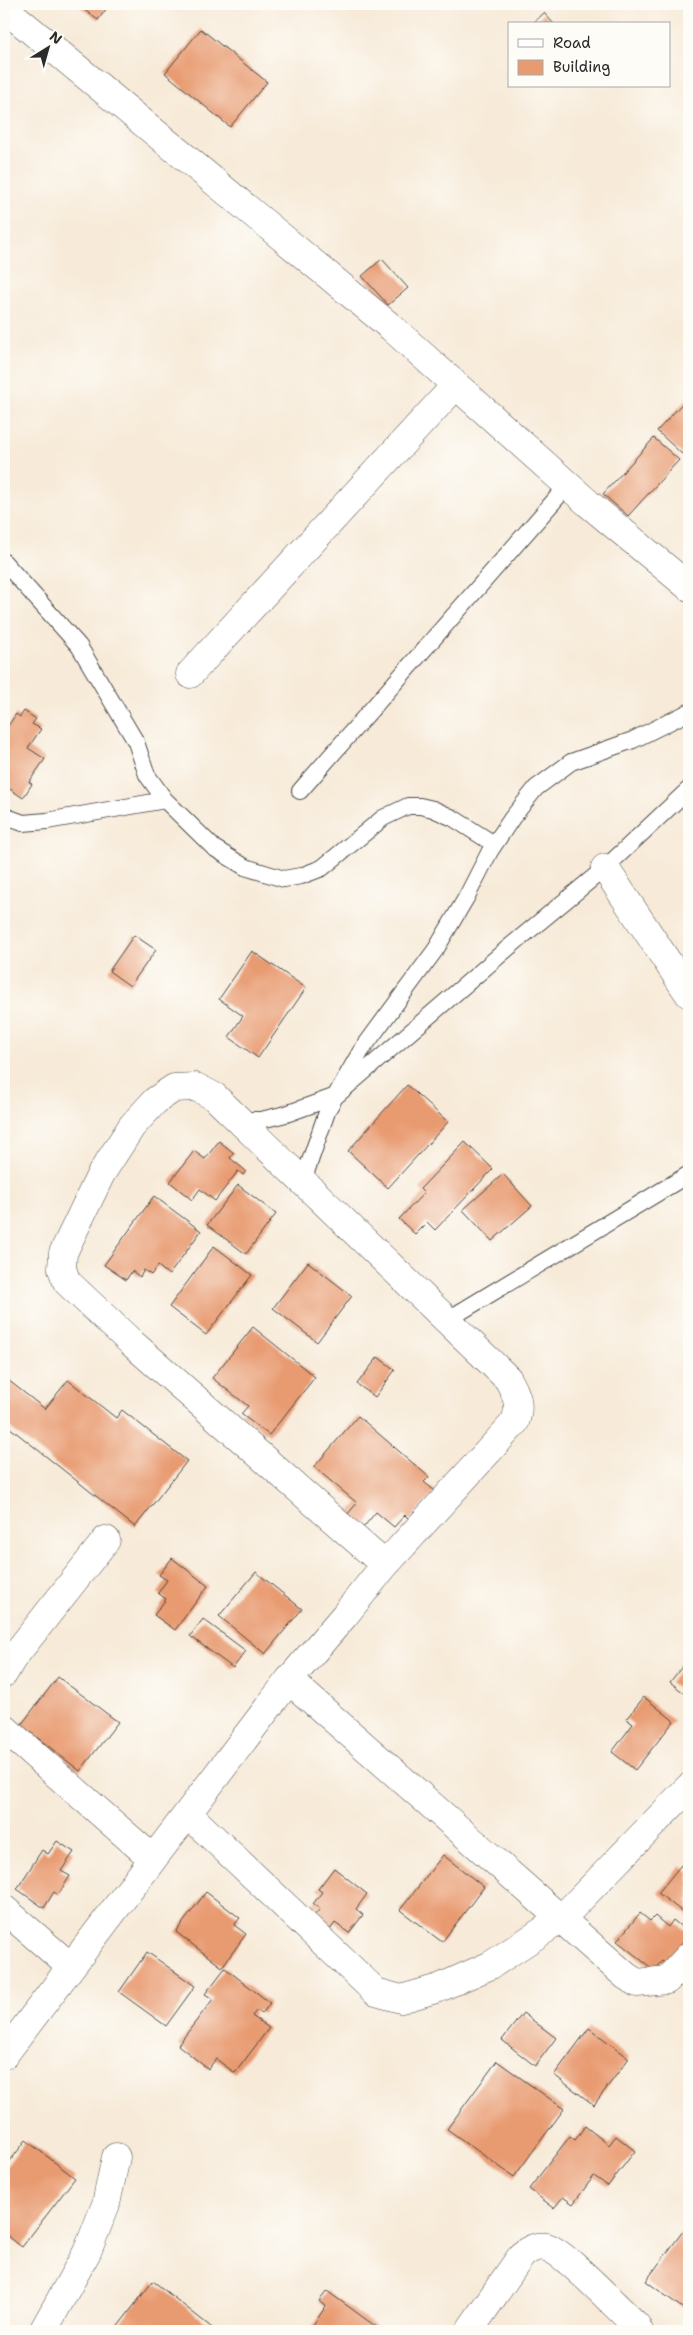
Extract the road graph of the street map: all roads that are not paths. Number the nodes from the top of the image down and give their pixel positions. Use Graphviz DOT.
graph roads {
  1 [pos="4,8"];
  2 [pos="456,385"];
  3 [pos="568,484"];
  4 [pos="4,562"];
  5 [pos="689,587"];
  6 [pos="190,674"];
  7 [pos="689,712"];
  8 [pos="689,789"];
  9 [pos="300,791"];
  10 [pos="165,800"];
  11 [pos="4,816"];
  12 [pos="494,844"];
  13 [pos="606,868"];
  14 [pos="689,994"];
  15 [pos="336,1096"];
  16 [pos="239,1120"];
  17 [pos="689,1174"];
  18 [pos="303,1181"];
  19 [pos="447,1320"];
  20 [pos="106,1540"];
  21 [pos="385,1565"];
  22 [pos="4,1673"];
  23 [pos="289,1680"];
  24 [pos="4,1728"];
  25 [pos="689,1787"];
  26 [pos="188,1814"];
  27 [pos="153,1859"];
  28 [pos="4,1909"];
  29 [pos="561,1919"];
  30 [pos="689,1956"];
  31 [pos="71,1967"];
  32 [pos="4,2055"];
  33 [pos="116,2157"];
  34 [pos="43,2331"];
  35 [pos="469,2331"];
  36 [pos="639,2331"];
  1 -- 2 [label="street"];
  2 -- 3 [label="street"];
  2 -- 6 [label="street"];
  3 -- 5 [label="street"];
  3 -- 9 [label="lane"];
  4 -- 10 [label="lane"];
  7 -- 12 [label="lane"];
  8 -- 13 [label="lane"];
  10 -- 11 [label="lane"];
  10 -- 12 [label="lane"];
  12 -- 15 [label="lane"];
  13 -- 14 [label="street"];
  13 -- 15 [label="lane"];
  15 -- 16 [label="lane"];
  15 -- 18 [label="lane"];
  16 -- 18 [label="street"];
  16 -- 21 [label="street"];
  17 -- 19 [label="lane"];
  18 -- 19 [label="street"];
  19 -- 21 [label="street"];
  20 -- 22 [label="street"];
  21 -- 23 [label="street"];
  23 -- 26 [label="street"];
  23 -- 29 [label="street"];
  24 -- 27 [label="street"];
  25 -- 29 [label="street"];
  26 -- 27 [label="street"];
  26 -- 29 [label="street"];
  27 -- 31 [label="street"];
  28 -- 31 [label="street"];
  29 -- 30 [label="street"];
  31 -- 32 [label="street"];
  33 -- 34 [label="street"];
  35 -- 36 [label="street"];
}
